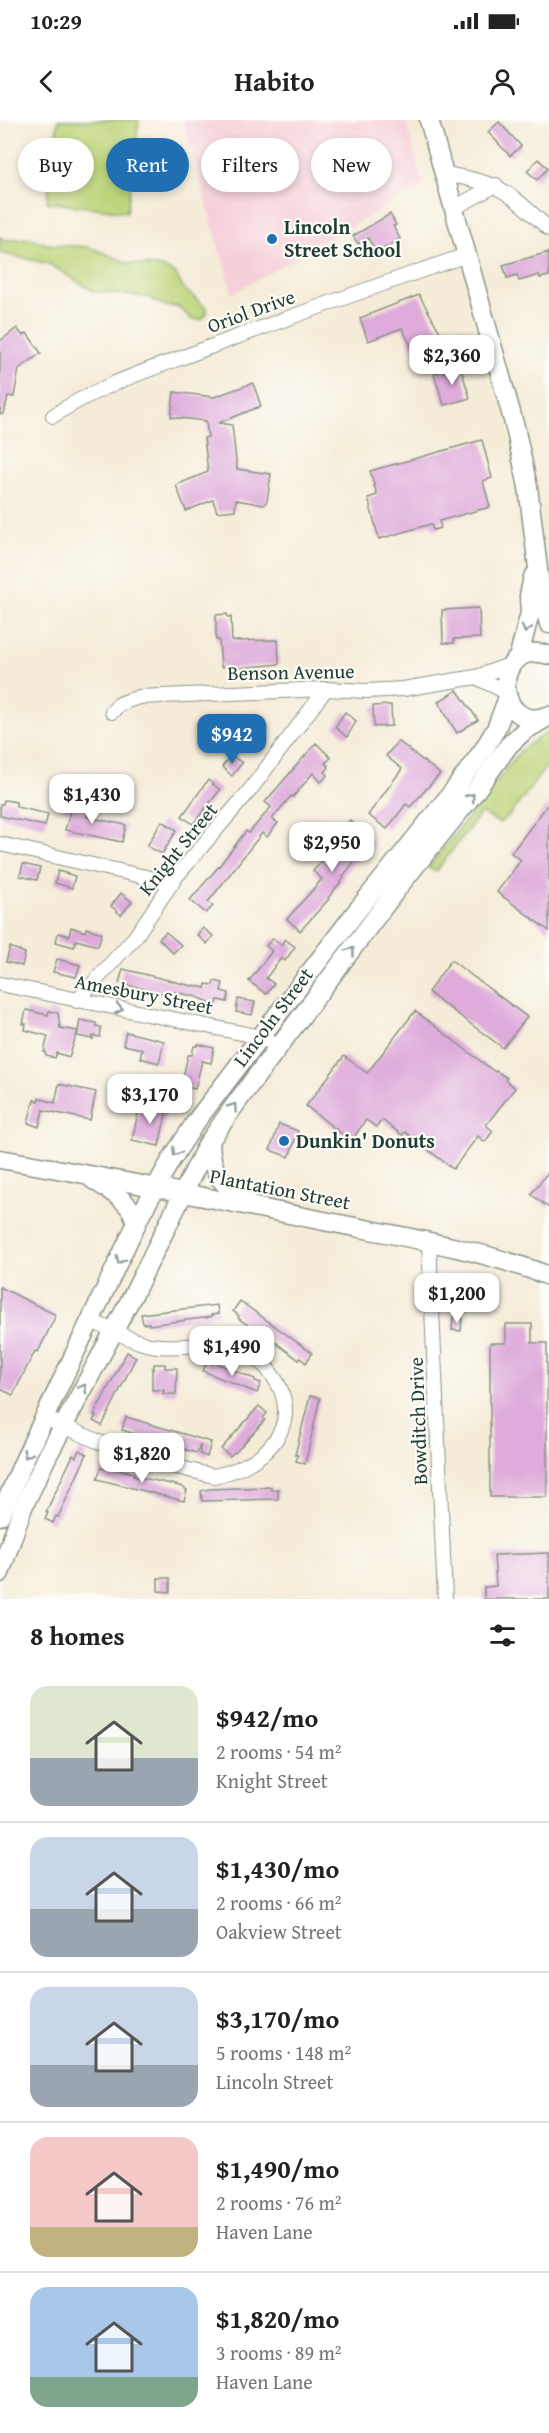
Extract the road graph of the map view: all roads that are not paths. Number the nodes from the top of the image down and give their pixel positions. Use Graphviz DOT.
graph roads {
  1 [pos="429,120"];
  2 [pos="444,174"];
  3 [pos="496,185"];
  4 [pos="454,208"];
  5 [pos="549,229"];
  6 [pos="467,255"];
  7 [pos="53,416"];
  8 [pos="536,557"];
  9 [pos="549,624"];
  10 [pos="549,655"];
  11 [pos="515,661"];
  12 [pos="476,677"];
  13 [pos="326,689"];
  14 [pos="507,696"];
  15 [pos="112,712"];
  16 [pos="549,716"];
  17 [pos="0,844"];
  18 [pos="402,868"];
  19 [pos="172,883"];
  20 [pos="360,907"];
  21 [pos="375,918"];
  22 [pos="0,984"];
  23 [pos="77,1001"];
  24 [pos="261,1037"];
  25 [pos="278,1047"];
  26 [pos="210,1141"];
  27 [pos="0,1159"];
  28 [pos="86,1174"];
  29 [pos="155,1188"];
  30 [pos="182,1193"];
  31 [pos="255,1207"];
  32 [pos="136,1225"];
  33 [pos="429,1242"];
  34 [pos="549,1276"];
  35 [pos="92,1321"];
  36 [pos="114,1331"];
  37 [pos="45,1418"];
  38 [pos="63,1425"];
  39 [pos="6,1484"];
  40 [pos="28,1497"];
  41 [pos="0,1516"];
  42 [pos="0,1573"];
  43 [pos="445,1599"];
  1 -- 2 [label="main road"];
  2 -- 3 [label="street"];
  2 -- 4 [label="main road"];
  3 -- 4 [label="street"];
  3 -- 5 [label="street"];
  4 -- 6 [label="main road"];
  6 -- 7 [label="street, Oriol Drive"];
  6 -- 8 [label="main road"];
  8 -- 9 [label="main road"];
  8 -- 11 [label="main road, one-way"];
  10 -- 11 [label="main road"];
  11 -- 12 [label="street, Benson Avenue"];
  11 -- 14 [label="main road, Lincoln Street"];
  12 -- 13 [label="street, Benson Avenue"];
  12 -- 14 [label="street"];
  13 -- 15 [label="street, Benson Avenue"];
  13 -- 19 [label="street, Knight Street"];
  14 -- 16 [label="main road"];
  14 -- 18 [label="main road, Lincoln Street"];
  18 -- 16 [label="main road, Lincoln Street, one-way"];
  17 -- 19 [label="street"];
  18 -- 20 [label="main road, Lincoln Street"];
  18 -- 21 [label="main road, Lincoln Street"];
  19 -- 23 [label="street, Knight Street"];
  20 -- 21 [label="main road"];
  20 -- 24 [label="main road, Lincoln Street"];
  25 -- 21 [label="main road, Lincoln Street, one-way"];
  22 -- 23 [label="street, Amesbury Street"];
  23 -- 24 [label="street, Amesbury Street, one-way"];
  24 -- 25 [label="street, Amesbury Street"];
  24 -- 29 [label="main road, Lincoln Street, one-way"];
  26 -- 25 [label="main road, Lincoln Street, one-way"];
  26 -- 30 [label="main road, Lincoln Street"];
  26 -- 31 [label="main road"];
  27 -- 28 [label="main road, Plantation Street"];
  28 -- 29 [label="main road, Plantation Street"];
  28 -- 32 [label="main road"];
  29 -- 30 [label="main road, Plantation Street"];
  29 -- 32 [label="main road, Lincoln Street"];
  30 -- 31 [label="main road, Plantation Street"];
  30 -- 36 [label="main road, Lincoln Street"];
  31 -- 33 [label="main road, Plantation Street"];
  32 -- 35 [label="main road, Lincoln Street, one-way"];
  33 -- 34 [label="main road, Plantation Street"];
  33 -- 43 [label="street, Bowditch Drive"];
  35 -- 36 [label="street"];
  35 -- 37 [label="main road, Lincoln Street"];
  38 -- 36 [label="main road, Lincoln Street, one-way"];
  36 -- 38 [label="street"];
  37 -- 38 [label="street"];
  37 -- 39 [label="main road, Lincoln Street, one-way"];
  38 -- 40 [label="main road, Lincoln Street"];
  39 -- 40 [label="street"];
  39 -- 41 [label="main road, Lincoln Street"];
  40 -- 42 [label="main road, Lincoln Street"];
}
